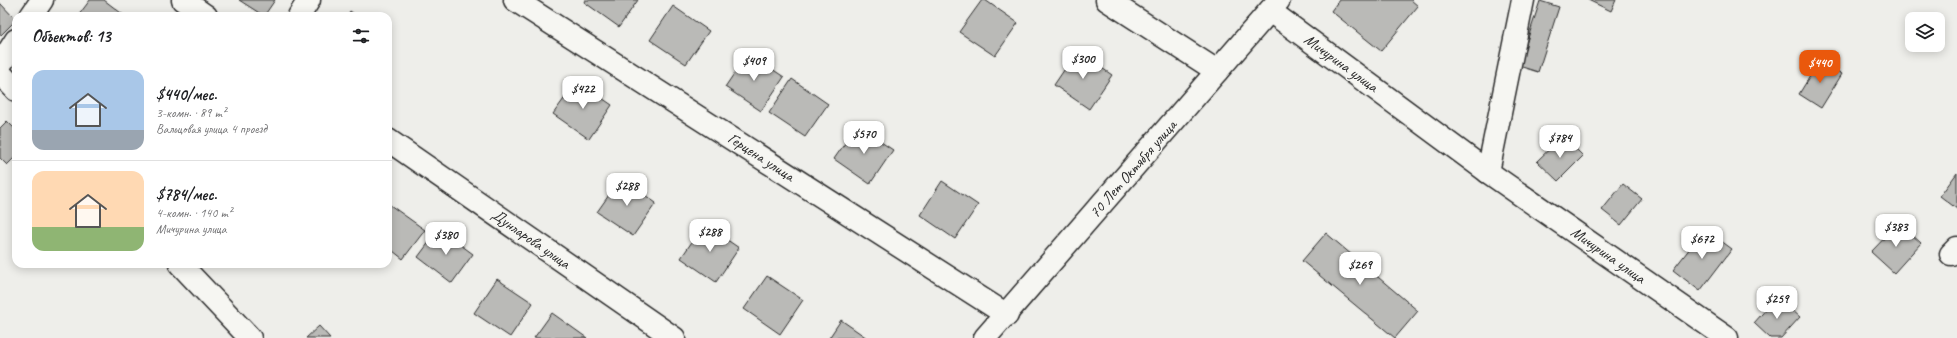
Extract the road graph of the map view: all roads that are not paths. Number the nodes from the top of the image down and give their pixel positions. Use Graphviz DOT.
graph roads {
  1 [pos="42,0"];
  2 [pos="183,0"];
  3 [pos="309,0"];
  4 [pos="514,0"];
  5 [pos="1108,0"];
  6 [pos="1523,0"];
  7 [pos="1275,5"];
  8 [pos="34,12"];
  9 [pos="200,12"];
  10 [pos="302,12"];
  11 [pos="12,46"];
  12 [pos="0,65"];
  13 [pos="1217,71"];
  14 [pos="0,73"];
  15 [pos="12,86"];
  16 [pos="392,143"];
  17 [pos="1488,172"];
  18 [pos="184,268"];
  19 [pos="1007,315"];
  20 [pos="250,338"];
  21 [pos="674,338"];
  22 [pos="985,338"];
  23 [pos="1727,338"];
  1 -- 8 [label="street"];
  2 -- 9 [label="street"];
  3 -- 10 [label="street"];
  4 -- 19 [label="street, Герцена улица"];
  5 -- 13 [label="street"];
  6 -- 17 [label="street"];
  7 -- 13 [label="street, 70 Лет Октября улица"];
  7 -- 17 [label="street, Мичурина улица"];
  11 -- 12 [label="street"];
  13 -- 19 [label="street, 70 Лет Октября улица"];
  14 -- 15 [label="street"];
  16 -- 21 [label="street, Дунларова улица"];
  17 -- 23 [label="street, Мичурина улица"];
  18 -- 20 [label="street"];
  19 -- 22 [label="street, 70 Лет Октября улица"];
}
